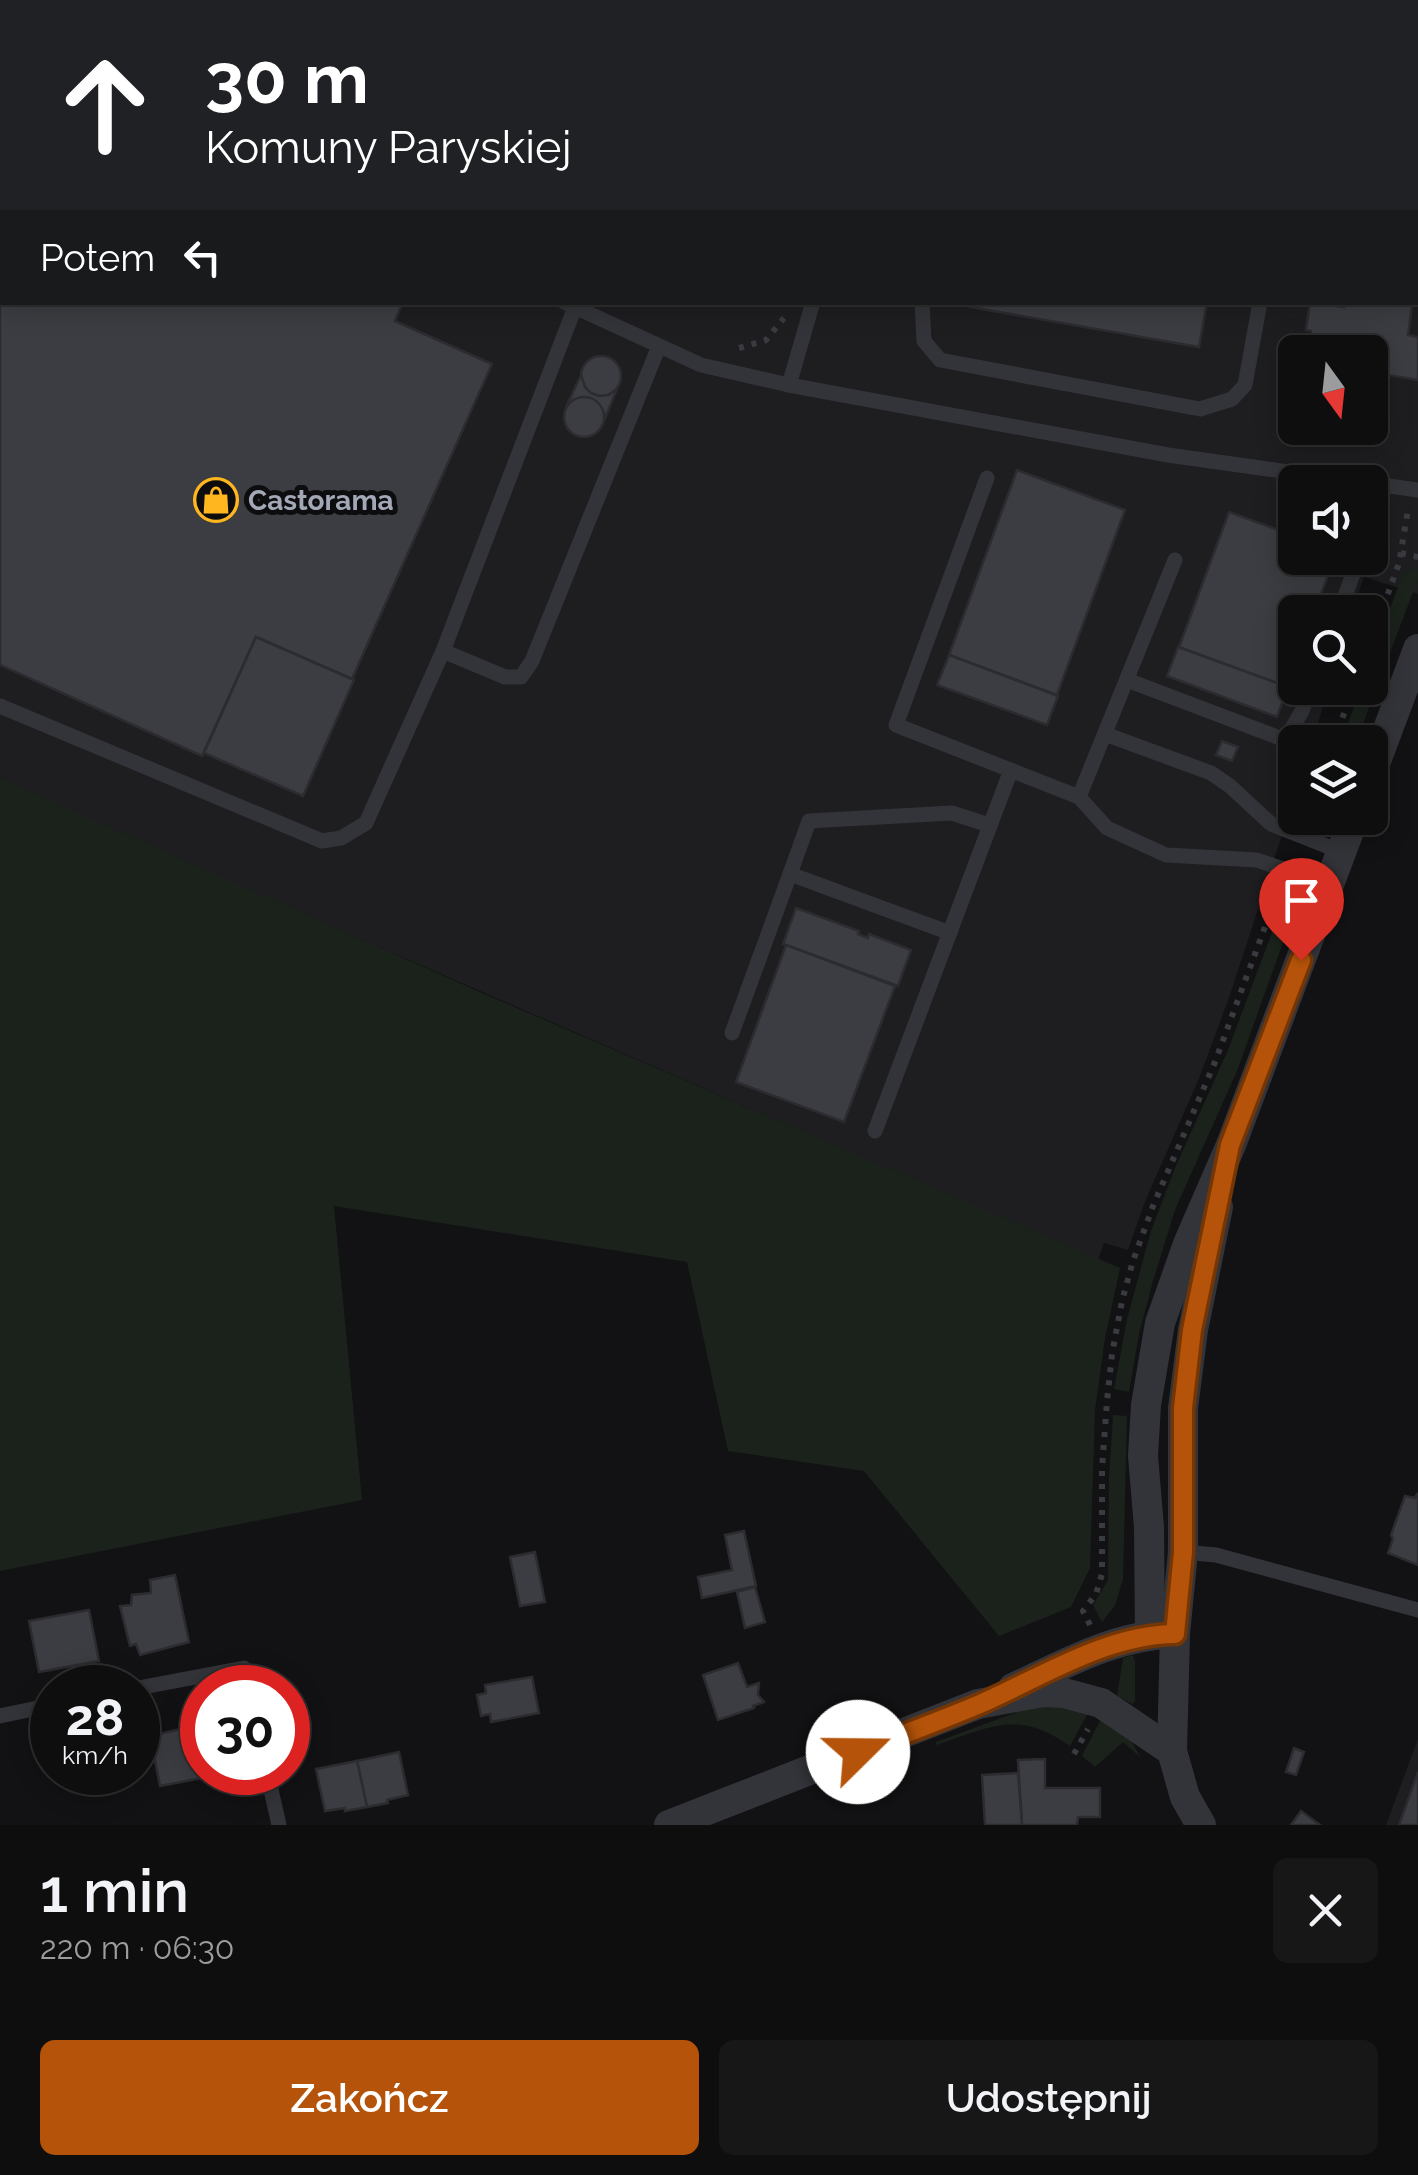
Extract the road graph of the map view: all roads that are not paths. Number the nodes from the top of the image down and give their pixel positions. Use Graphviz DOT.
graph roads {
  1 [pos="570,305"];
  2 [pos="812,305"];
  3 [pos="922,305"];
  4 [pos="1259,305"];
  5 [pos="658,346"];
  6 [pos="789,385"];
  7 [pos="987,478"];
  8 [pos="1418,490"];
  9 [pos="1176,560"];
  10 [pos="444,650"];
  11 [pos="1418,650"];
  12 [pos="1127,680"];
  13 [pos="1304,705"];
  14 [pos="0,706"];
  15 [pos="1388,729"];
  16 [pos="1105,734"];
  17 [pos="1011,770"];
  18 [pos="1079,797"];
  19 [pos="988,825"];
  20 [pos="1348,835"];
  21 [pos="1342,852"];
  22 [pos="790,874"];
  23 [pos="1329,885"];
  24 [pos="950,933"];
  25 [pos="732,1033"];
  26 [pos="874,1130"];
  27 [pos="1230,1145"];
  28 [pos="1183,1552"];
  29 [pos="1418,1610"];
  30 [pos="1163,1634"];
  31 [pos="978,1704"];
  32 [pos="30,1710"];
  33 [pos="0,1716"];
  34 [pos="1172,1751"];
  35 [pos="272,1795"];
  36 [pos="279,1825"];
  37 [pos="669,1825"];
  38 [pos="1202,1825"];
  1 -- 5 [label="lane"];
  1 -- 10 [label="lane"];
  2 -- 6 [label="lane"];
  3 -- 4 [label="lane"];
  5 -- 6 [label="lane"];
  5 -- 10 [label="lane"];
  6 -- 8 [label="lane"];
  7 -- 17 [label="lane"];
  9 -- 12 [label="lane"];
  10 -- 14 [label="lane"];
  11 -- 15 [label="street"];
  12 -- 13 [label="lane"];
  12 -- 16 [label="lane"];
  16 -- 18 [label="lane"];
  16 -- 21 [label="lane"];
  17 -- 18 [label="lane"];
  17 -- 19 [label="lane"];
  18 -- 23 [label="lane"];
  19 -- 22 [label="lane"];
  19 -- 24 [label="lane"];
  20 -- 21 [label="street"];
  21 -- 23 [label="street"];
  22 -- 24 [label="lane"];
  22 -- 25 [label="lane"];
  23 -- 27 [label="street"];
  24 -- 26 [label="lane"];
  27 -- 28 [label="street"];
  27 -- 30 [label="street"];
  28 -- 29 [label="lane"];
  28 -- 30 [label="street"];
  30 -- 31 [label="street"];
  30 -- 34 [label="street"];
  31 -- 34 [label="street"];
  31 -- 37 [label="street"];
  32 -- 33 [label="lane"];
  34 -- 38 [label="street"];
  35 -- 36 [label="lane"];
}
